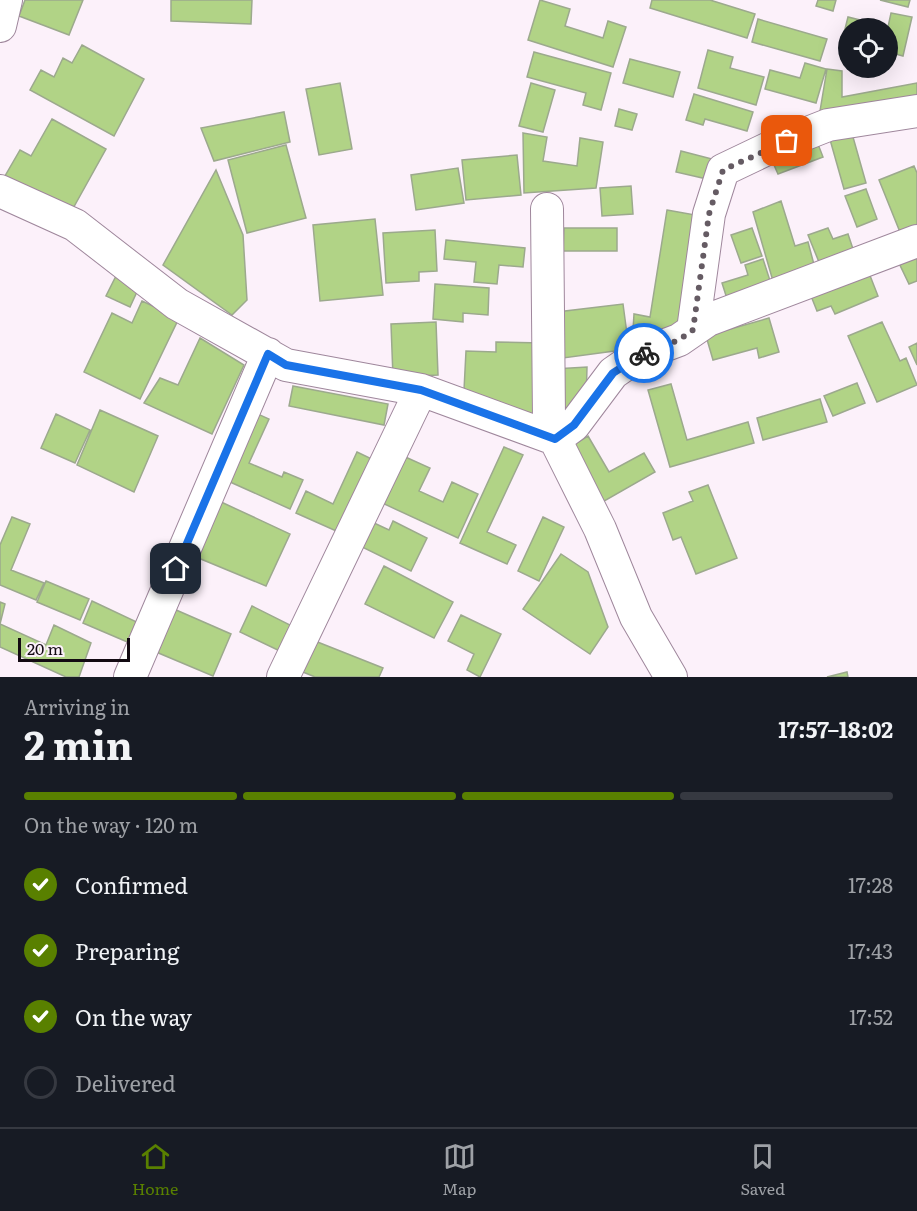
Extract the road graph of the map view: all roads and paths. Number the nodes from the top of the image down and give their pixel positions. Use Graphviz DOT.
graph roads {
  1 [pos="6,0"];
  2 [pos="0,26"];
  3 [pos="917,111"];
  4 [pos="0,191"];
  5 [pos="547,209"];
  6 [pos="917,241"];
  7 [pos="693,330"];
  8 [pos="268,354"];
  9 [pos="421,390"];
  10 [pos="555,439"];
  11 [pos="130,677"];
  12 [pos="283,677"];
  13 [pos="671,677"];
  1 -- 2 [label="street"];
  3 -- 7 [label="street"];
  4 -- 8 [label="street"];
  5 -- 10 [label="street"];
  6 -- 7 [label="street"];
  7 -- 10 [label="street"];
  8 -- 9 [label="street"];
  8 -- 11 [label="street"];
  9 -- 10 [label="street"];
  9 -- 12 [label="street"];
  10 -- 13 [label="street"];
}
